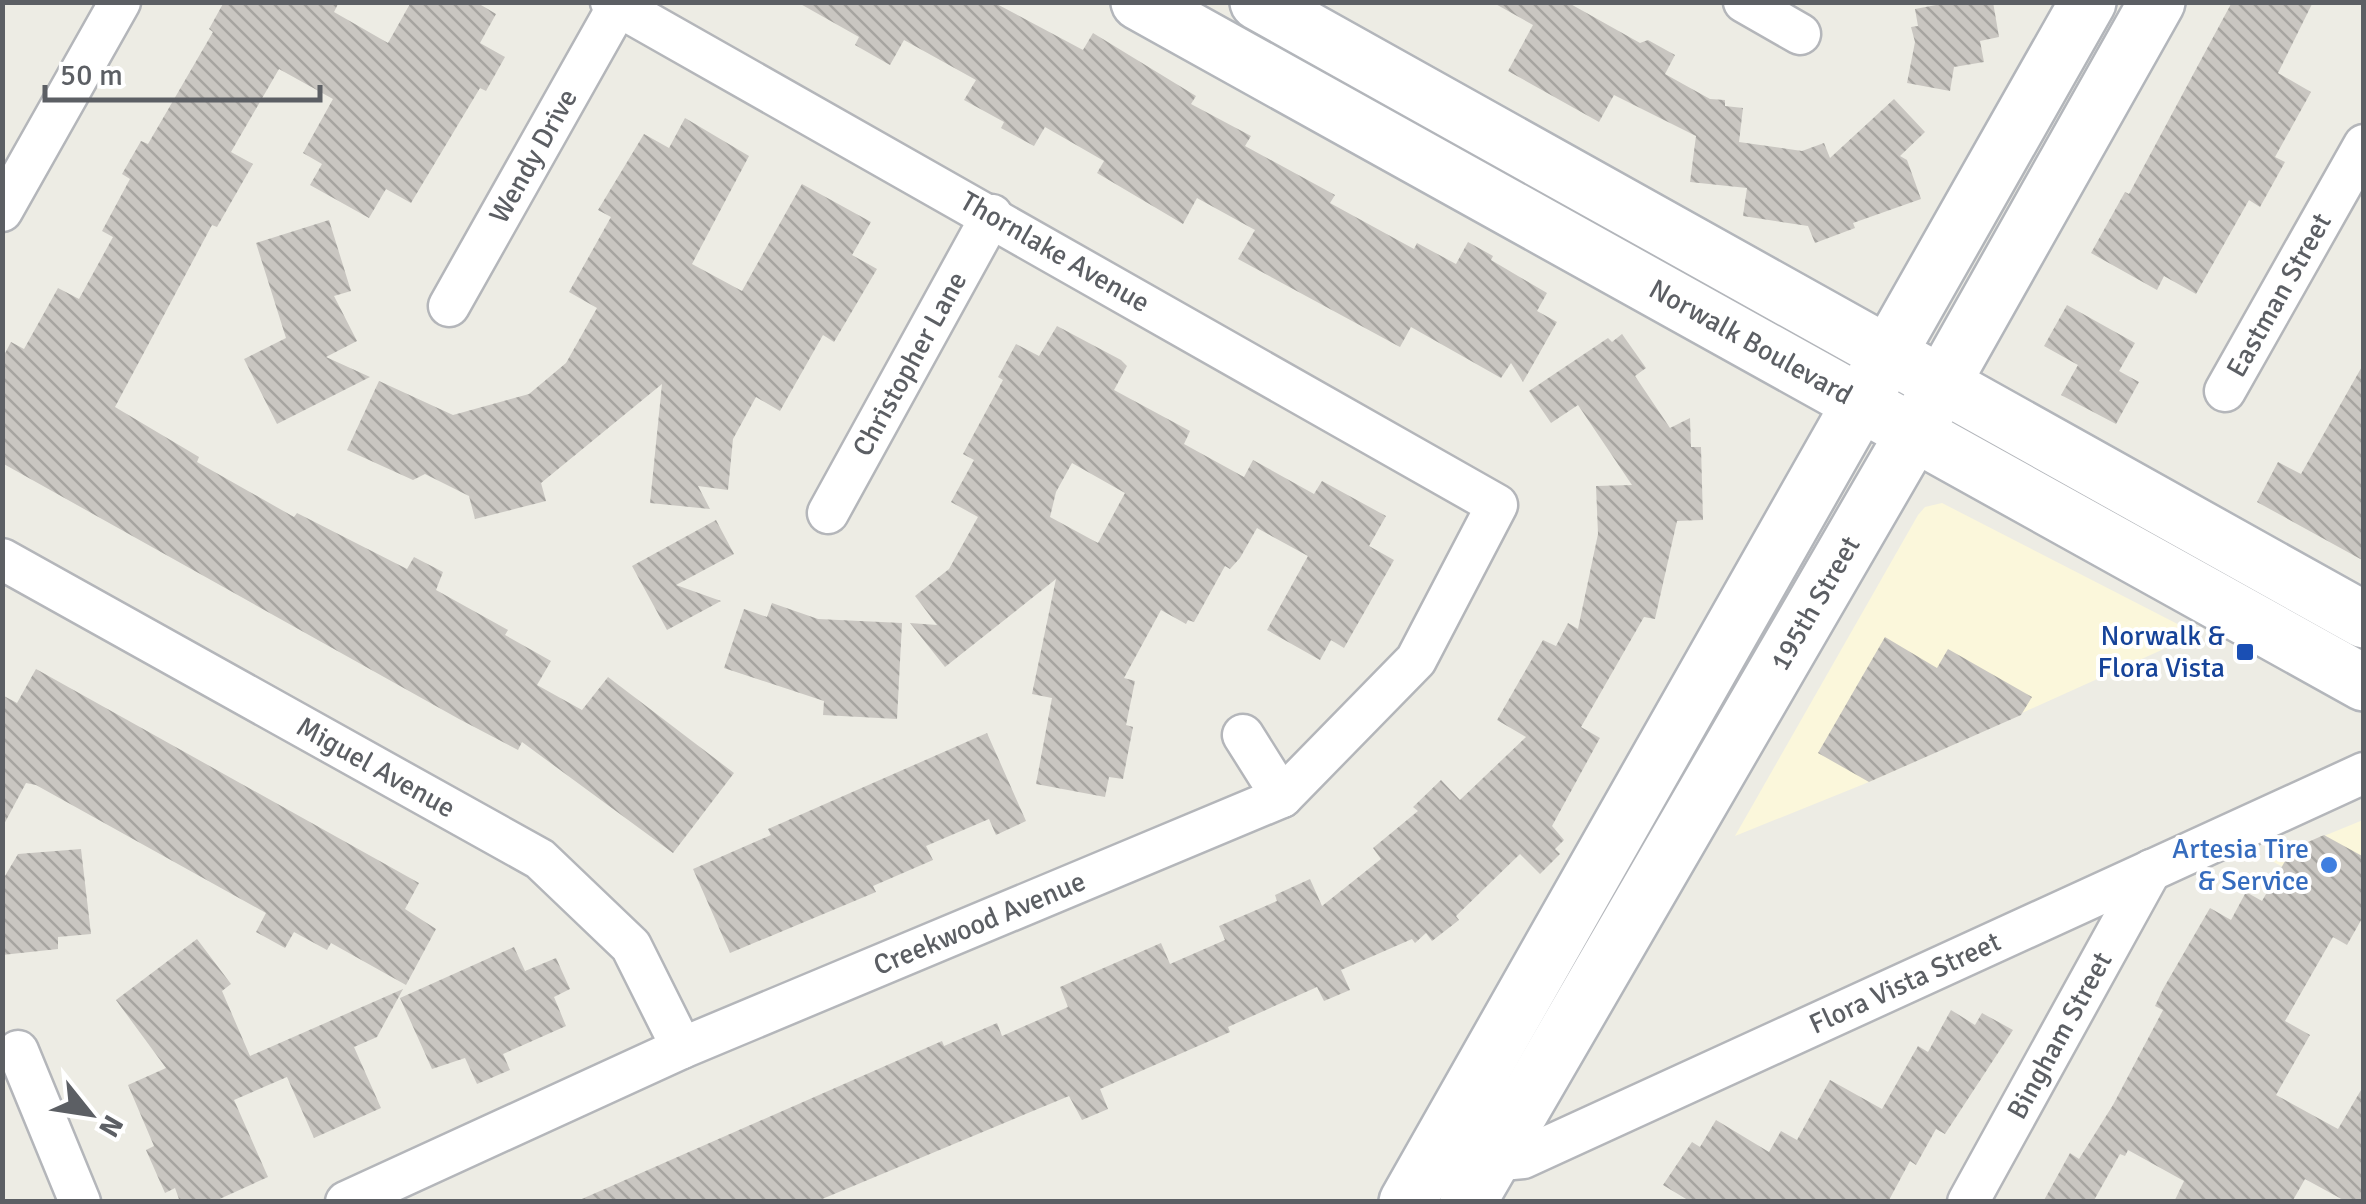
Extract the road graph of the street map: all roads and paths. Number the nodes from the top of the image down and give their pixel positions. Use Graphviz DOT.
graph roads {
  1 [pos="120,2"];
  2 [pos="1138,2"];
  3 [pos="1258,2"];
  4 [pos="1744,2"];
  5 [pos="2088,2"];
  6 [pos="2157,2"];
  7 [pos="614,4"];
  8 [pos="1800,34"];
  9 [pos="2364,144"];
  10 [pos="2351,193"];
  11 [pos="2,211"];
  12 [pos="992,215"];
  13 [pos="449,306"];
  14 [pos="1888,356"];
  15 [pos="1941,385"];
  16 [pos="2225,391"];
  17 [pos="1860,406"];
  18 [pos="1913,435"];
  19 [pos="1497,505"];
  20 [pos="828,513"];
  21 [pos="2,559"];
  22 [pos="2364,620"];
  23 [pos="2364,683"];
  24 [pos="1243,735"];
  25 [pos="2364,772"];
  26 [pos="1282,797"];
  27 [pos="2151,870"];
  28 [pos="682,1048"];
  29 [pos="18,1050"];
  30 [pos="1468,1166"];
  31 [pos="80,1202"];
  32 [pos="346,1202"];
  33 [pos="1407,1202"];
  34 [pos="1968,1202"];
  1 -- 11 [label="street"];
  2 -- 17 [label="street, Norwalk Boulevard"];
  3 -- 14 [label="street, Norwalk Boulevard"];
  4 -- 8 [label="street"];
  5 -- 14 [label="street, 195th Street"];
  6 -- 15 [label="street, 195th Street"];
  7 -- 12 [label="street, Thornlake Avenue"];
  7 -- 13 [label="street, Wendy Drive"];
  9 -- 10 [label="street, Eastman Street"];
  10 -- 16 [label="street, Eastman Street"];
  12 -- 19 [label="street, Thornlake Avenue"];
  12 -- 20 [label="street, Christopher Lane"];
  14 -- 15 [label="street, Norwalk Boulevard"];
  14 -- 17 [label="street, 195th Street"];
  15 -- 18 [label="street, 195th Street"];
  15 -- 22 [label="street, Norwalk Boulevard"];
  17 -- 18 [label="street, Norwalk Boulevard"];
  17 -- 30 [label="street, 195th Street"];
  18 -- 23 [label="street, Norwalk Boulevard"];
  18 -- 30 [label="street, 195th Street"];
  19 -- 26 [label="street, Creekwood Avenue"];
  21 -- 28 [label="street, Miguel Avenue"];
  24 -- 26 [label="street"];
  25 -- 27 [label="street, Flora Vista Street"];
  26 -- 28 [label="street, Creekwood Avenue"];
  27 -- 30 [label="street, Flora Vista Street"];
  27 -- 34 [label="street, Bingham Street"];
  28 -- 32 [label="street, Creekwood Avenue"];
  29 -- 31 [label="street"];
  30 -- 33 [label="street, 195th Street"];
}
